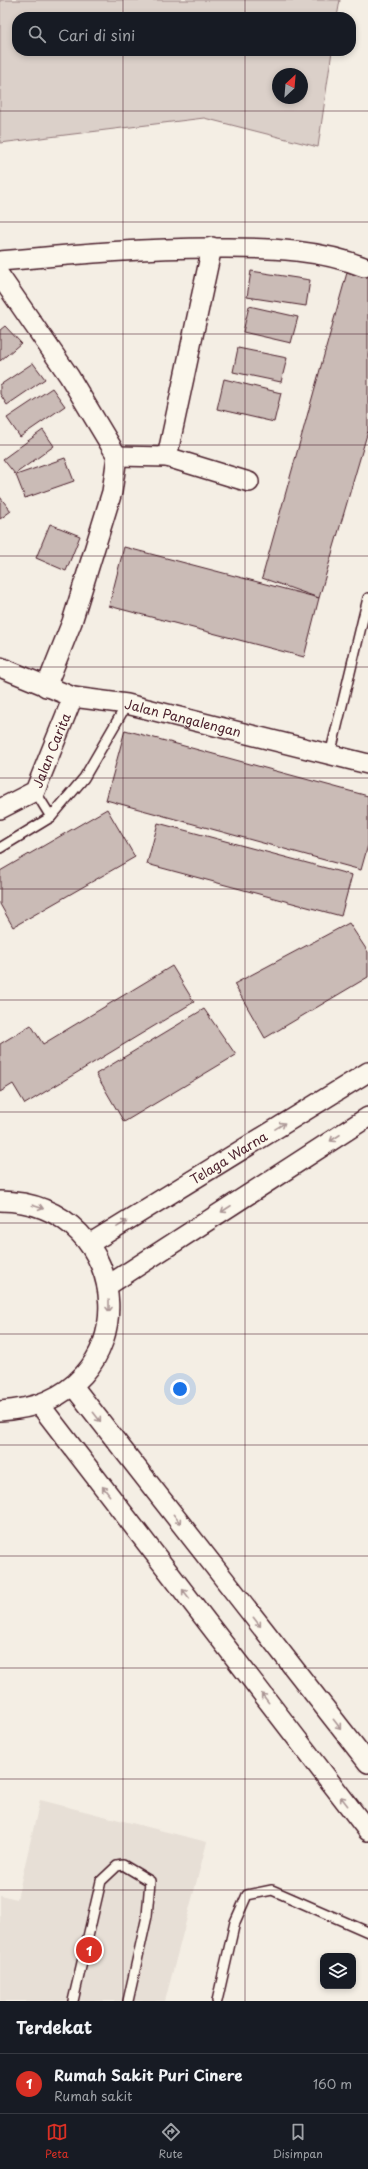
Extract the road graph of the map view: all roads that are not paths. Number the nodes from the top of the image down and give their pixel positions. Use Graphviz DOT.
graph roads {
  1 [pos="212,248"];
  2 [pos="0,261"];
  3 [pos="364,267"];
  4 [pos="0,276"];
  5 [pos="117,456"];
  6 [pos="167,457"];
  7 [pos="249,482"];
  8 [pos="368,598"];
  9 [pos="0,667"];
  10 [pos="46,687"];
  11 [pos="73,697"];
  12 [pos="127,704"];
  13 [pos="330,755"];
  14 [pos="368,764"];
  15 [pos="35,790"];
  16 [pos="0,809"];
  17 [pos="51,817"];
  18 [pos="0,848"];
  19 [pos="368,1072"];
  20 [pos="368,1117"];
  21 [pos="0,1201"];
  22 [pos="89,1244"];
  23 [pos="108,1286"];
  24 [pos="73,1386"];
  25 [pos="40,1405"];
  26 [pos="0,1411"];
  27 [pos="368,1763"];
  28 [pos="368,1832"];
  29 [pos="368,1932"];
  30 [pos="73,2001"];
  31 [pos="128,2001"];
  32 [pos="217,2001"];
  1 -- 2 [label="street"];
  1 -- 3 [label="street"];
  1 -- 6 [label="street"];
  4 -- 5 [label="street"];
  5 -- 6 [label="street"];
  5 -- 10 [label="street"];
  6 -- 7 [label="street"];
  8 -- 13 [label="lane"];
  9 -- 10 [label="street, Jalan Pangalengan"];
  10 -- 11 [label="street, Jalan Pangalengan"];
  11 -- 12 [label="street, Jalan Pangalengan"];
  11 -- 15 [label="street, Jalan Carita"];
  12 -- 13 [label="street, Jalan Pangalengan"];
  12 -- 17 [label="lane"];
  13 -- 14 [label="street, Jalan Pangalengan"];
  15 -- 16 [label="street, Jalan Carita"];
  15 -- 17 [label="lane"];
  17 -- 18 [label="lane"];
  22 -- 19 [label="street, Telaga Warna, one-way"];
  20 -- 23 [label="street, one-way"];
  21 -- 22 [label="street, one-way"];
  22 -- 23 [label="street"];
  23 -- 24 [label="street, one-way"];
  24 -- 25 [label="street"];
  24 -- 27 [label="street, one-way"];
  25 -- 26 [label="street"];
  28 -- 25 [label="street, one-way"];
  29 -- 32 [label="lane"];
  30 -- 31 [label="lane"];
}
